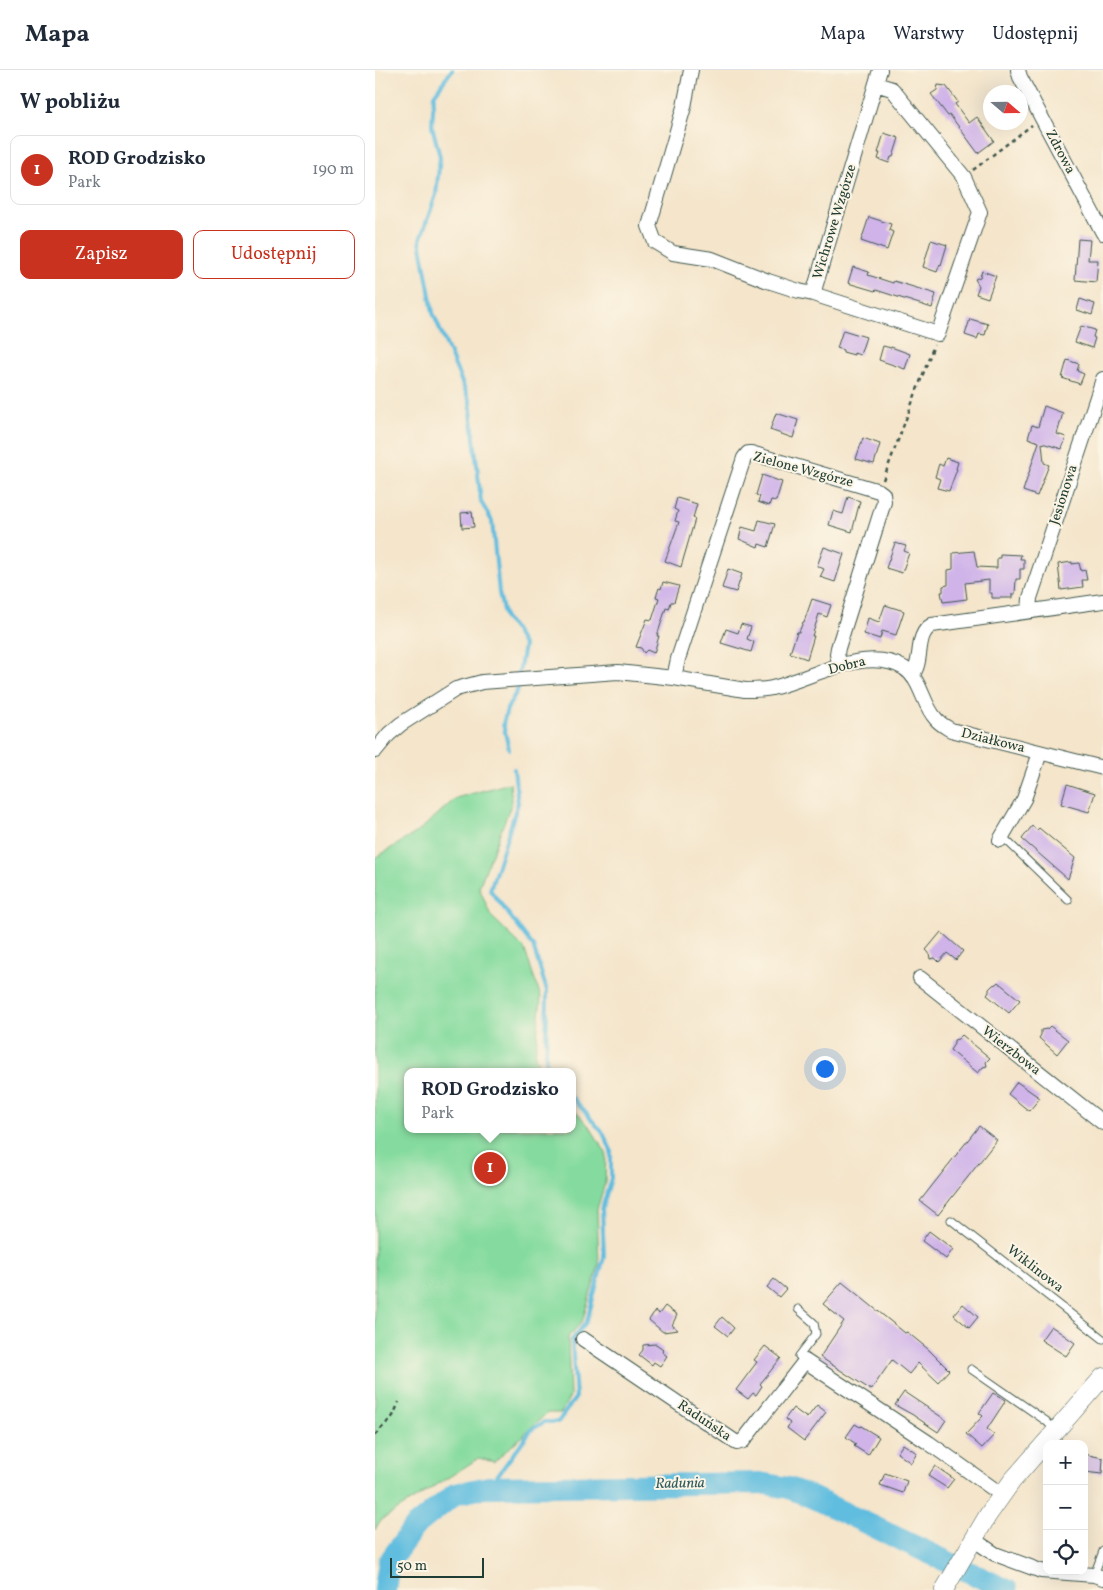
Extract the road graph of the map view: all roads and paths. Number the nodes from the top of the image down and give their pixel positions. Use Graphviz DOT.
graph roads {
  1 [pos="691,70"];
  2 [pos="880,70"];
  3 [pos="1018,70"];
  4 [pos="876,84"];
  5 [pos="1041,118"];
  6 [pos="964,177"];
  7 [pos="1103,233"];
  8 [pos="813,294"];
  9 [pos="938,334"];
  10 [pos="1103,379"];
  11 [pos="879,491"];
  12 [pos="1103,601"];
  13 [pos="1029,611"];
  14 [pos="840,666"];
  15 [pos="912,675"];
  16 [pos="674,678"];
  17 [pos="375,751"];
  18 [pos="1040,753"];
  19 [pos="1103,768"];
  20 [pos="1001,839"];
  21 [pos="1068,900"];
  22 [pos="920,978"];
  23 [pos="1103,1123"];
  24 [pos="951,1220"];
  25 [pos="798,1309"];
  26 [pos="583,1339"];
  27 [pos="1103,1339"];
  28 [pos="805,1361"];
  29 [pos="971,1369"];
  30 [pos="1102,1381"];
  31 [pos="399,1402"];
  32 [pos="1056,1431"];
  33 [pos="375,1435"];
  34 [pos="1002,1495"];
  35 [pos="971,1544"];
  36 [pos="1103,1551"];
  37 [pos="1099,1576"];
  38 [pos="946,1586"];
  1 -- 8 [label="street"];
  2 -- 4 [label="street, Wichrowe Wzgórze"];
  3 -- 5 [label="street, Zdrowa"];
  4 -- 6 [label="street"];
  4 -- 8 [label="street, Wichrowe Wzgórze"];
  5 -- 6 [label="path"];
  5 -- 7 [label="street, Zdrowa"];
  6 -- 9 [label="street"];
  8 -- 9 [label="street, Wichrowe Wzgórze"];
  9 -- 11 [label="path"];
  10 -- 13 [label="street, Jesionowa"];
  11 -- 14 [label="street"];
  11 -- 16 [label="street, Zielone Wzgórze"];
  12 -- 13 [label="street"];
  13 -- 15 [label="street"];
  14 -- 15 [label="street, Dobra"];
  14 -- 16 [label="street, Dobra"];
  15 -- 18 [label="street, Działkowa"];
  16 -- 17 [label="street, Dobra"];
  18 -- 19 [label="street, Działkowa"];
  18 -- 20 [label="street"];
  20 -- 21 [label="lane"];
  22 -- 23 [label="street, Wierzbowa"];
  24 -- 27 [label="lane, Wiklinowa"];
  25 -- 28 [label="lane, Raduńska"];
  26 -- 28 [label="street, Raduńska"];
  28 -- 34 [label="street"];
  29 -- 32 [label="lane"];
  30 -- 32 [label="street"];
  31 -- 33 [label="path"];
  32 -- 34 [label="street"];
  34 -- 35 [label="street"];
  35 -- 37 [label="street"];
  35 -- 38 [label="street"];
  36 -- 37 [label="lane"];
}
